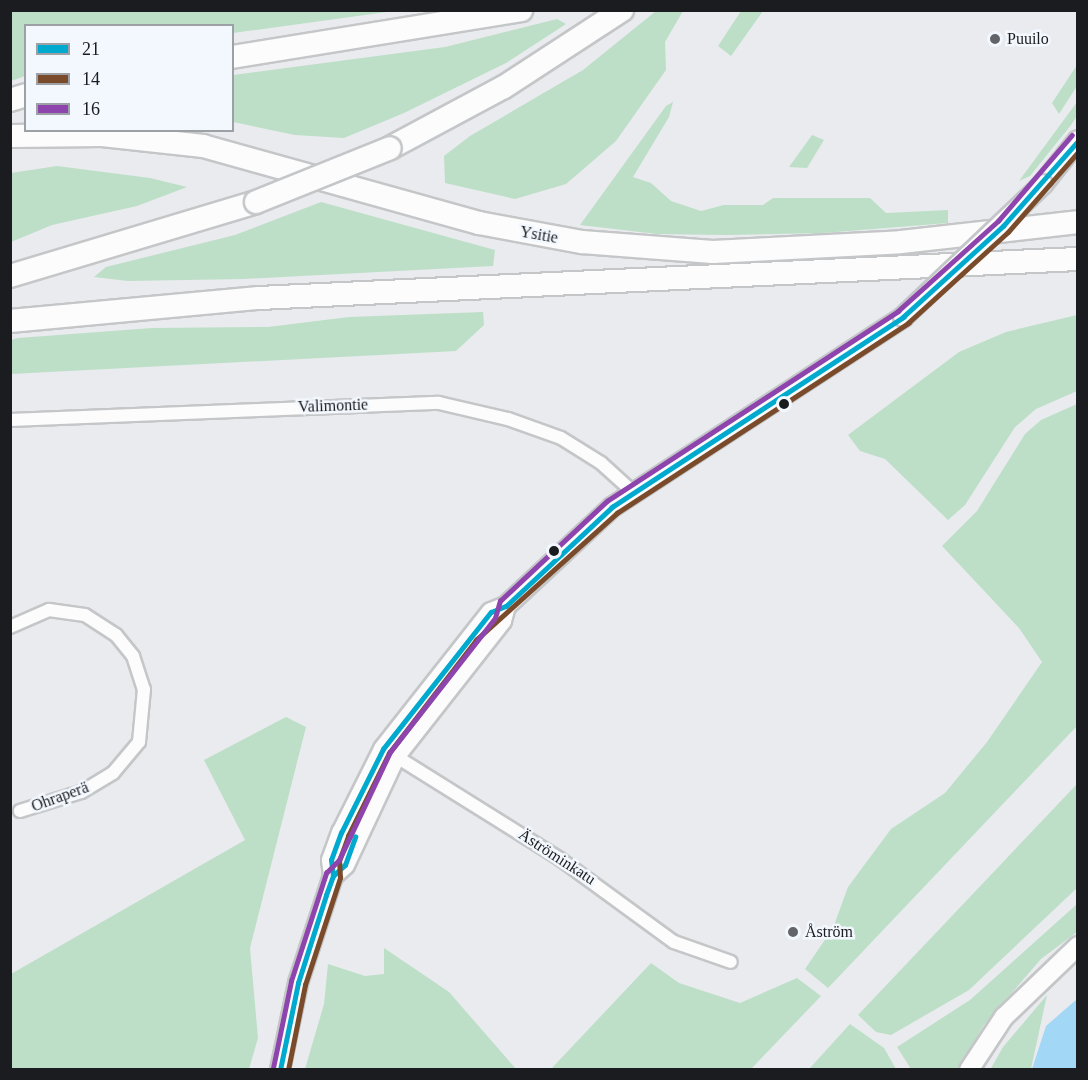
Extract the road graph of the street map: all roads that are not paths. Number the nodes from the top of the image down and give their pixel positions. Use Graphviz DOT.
graph roads {
  1 [pos="521,10"];
  2 [pos="622,10"];
  3 [pos="234,57"];
  4 [pos="10,136"];
  5 [pos="1077,141"];
  6 [pos="1077,222"];
  7 [pos="1077,259"];
  8 [pos="10,276"];
  9 [pos="10,321"];
  10 [pos="10,420"];
  11 [pos="633,492"];
  12 [pos="10,627"];
  13 [pos="389,752"];
  14 [pos="20,811"];
  15 [pos="1077,946"];
  16 [pos="730,962"];
  17 [pos="280,1070"];
  18 [pos="969,1070"];
  1 -- 3 [label="highway"];
  2 -- 8 [label="highway, bridge"];
  4 -- 6 [label="highway, Ysitie"];
  5 -- 11 [label="main road, bridge"];
  7 -- 9 [label="highway"];
  10 -- 11 [label="street, Valimontie"];
  11 -- 13 [label="main road"];
  12 -- 14 [label="street, Ohraperä"];
  13 -- 16 [label="street, Äströminkatu"];
  13 -- 17 [label="main road"];
  15 -- 18 [label="main road"];
}
